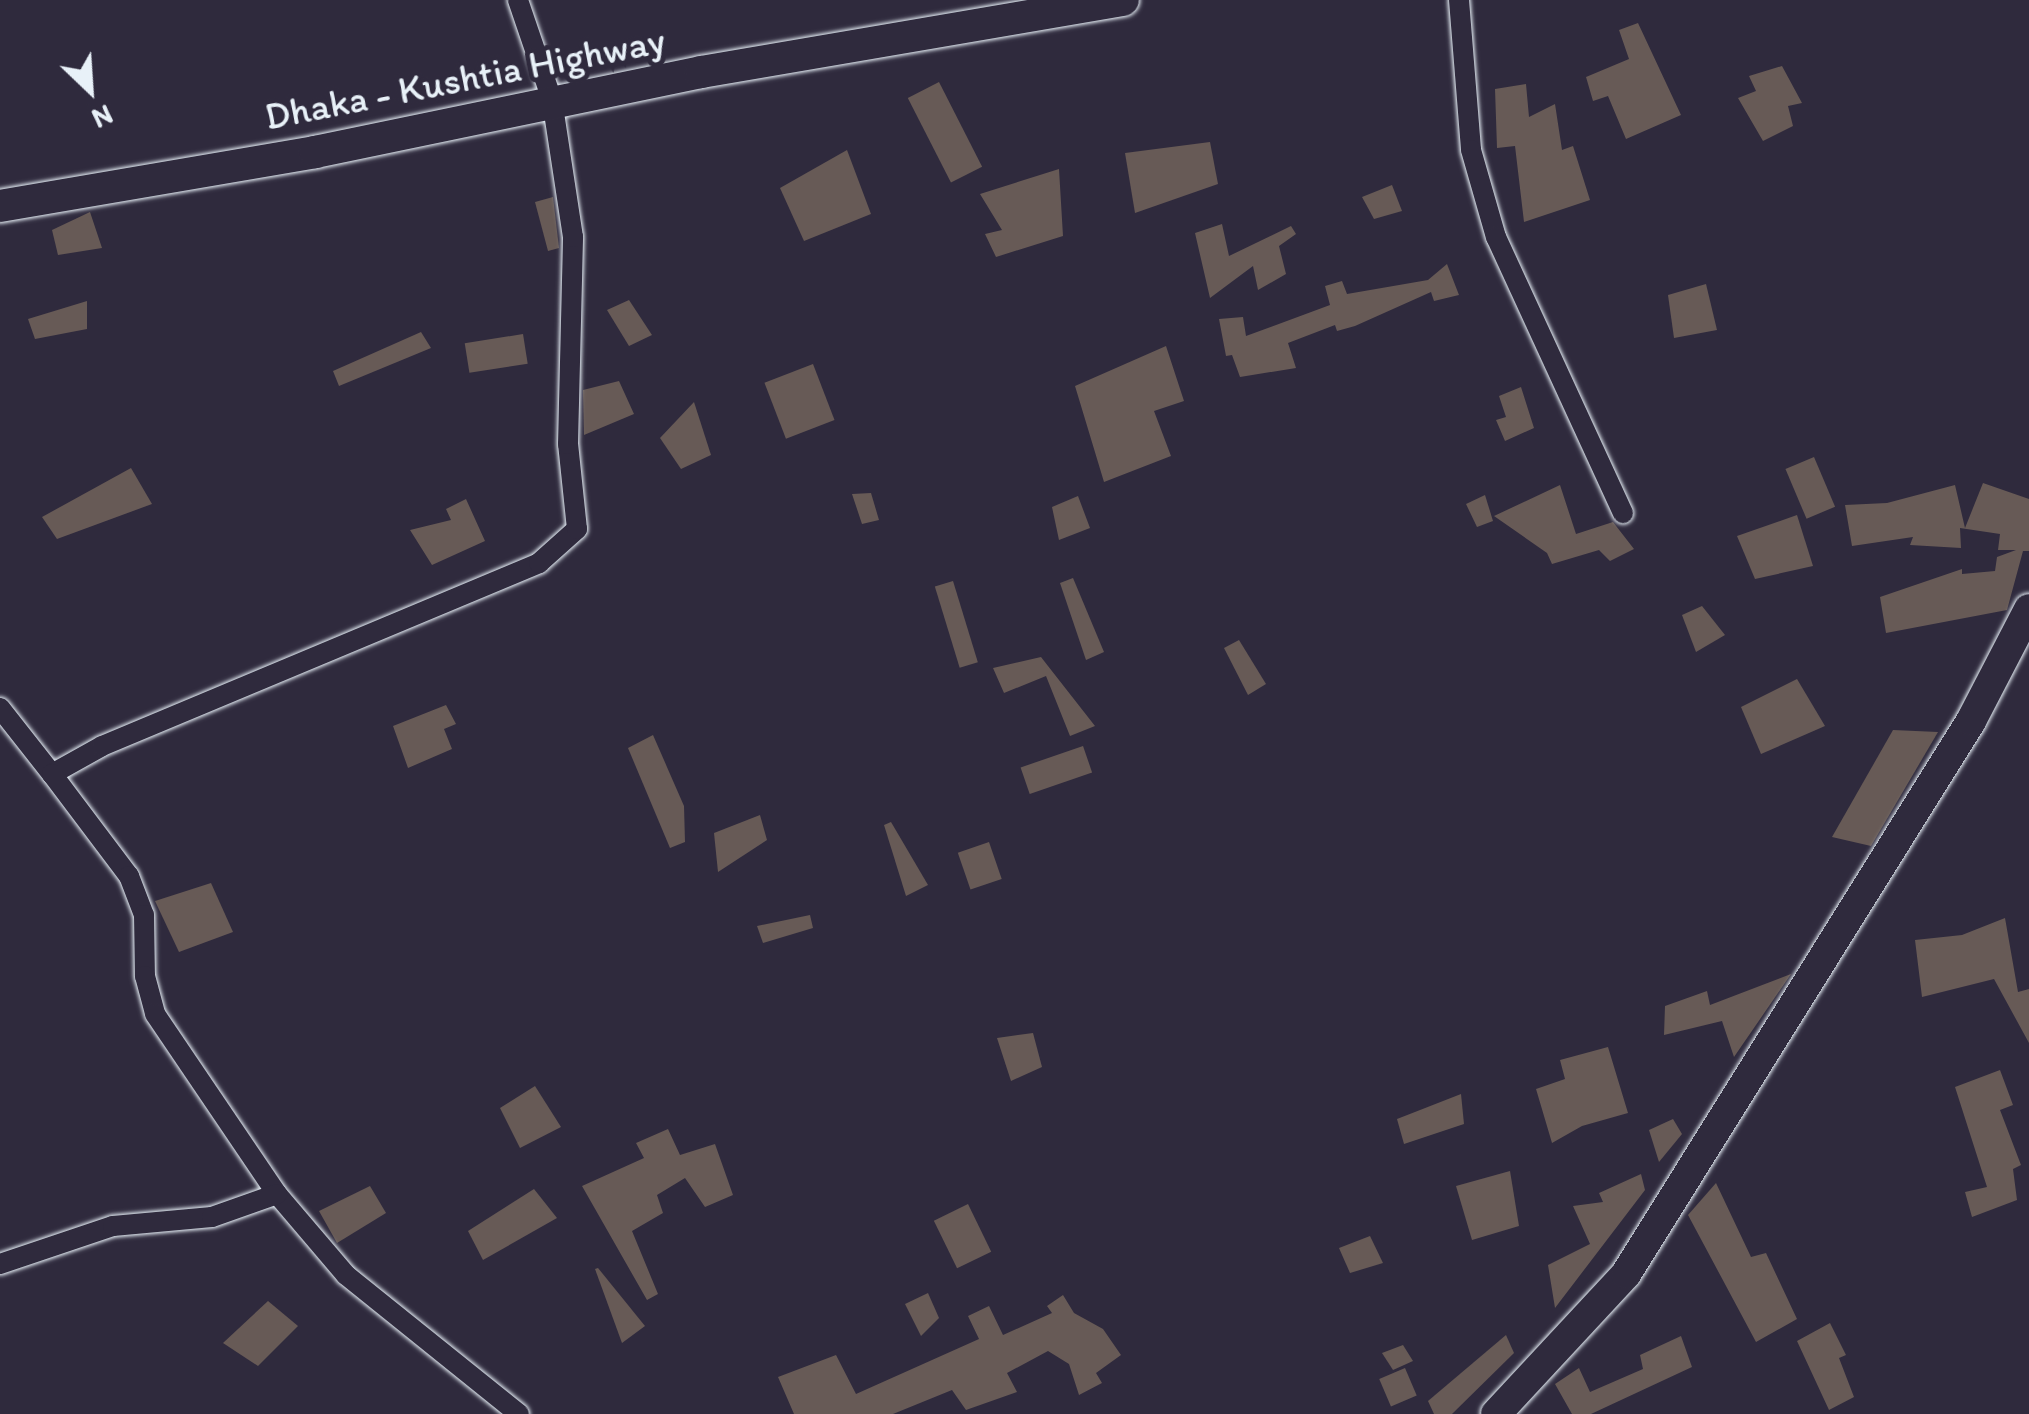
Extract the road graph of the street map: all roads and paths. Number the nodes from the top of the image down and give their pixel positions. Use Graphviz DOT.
graph roads {
  1 [pos="518,0"];
  2 [pos="1124,0"];
  3 [pos="1460,0"];
  4 [pos="552,100"];
  5 [pos="0,206"];
  6 [pos="1623,513"];
  7 [pos="2029,608"];
  8 [pos="0,708"];
  9 [pos="52,774"];
  10 [pos="278,1194"];
  11 [pos="0,1264"];
  12 [pos="519,1414"];
  13 [pos="1496,1414"];
  1 -- 4 [label="street"];
  2 -- 4 [label="main road, Dhaka - Kushtia Highway"];
  3 -- 6 [label="street"];
  4 -- 5 [label="main road, Dhaka - Kushtia Highway"];
  4 -- 9 [label="street"];
  7 -- 13 [label="street"];
  8 -- 9 [label="street"];
  9 -- 10 [label="street"];
  10 -- 11 [label="street"];
  10 -- 12 [label="street"];
}
